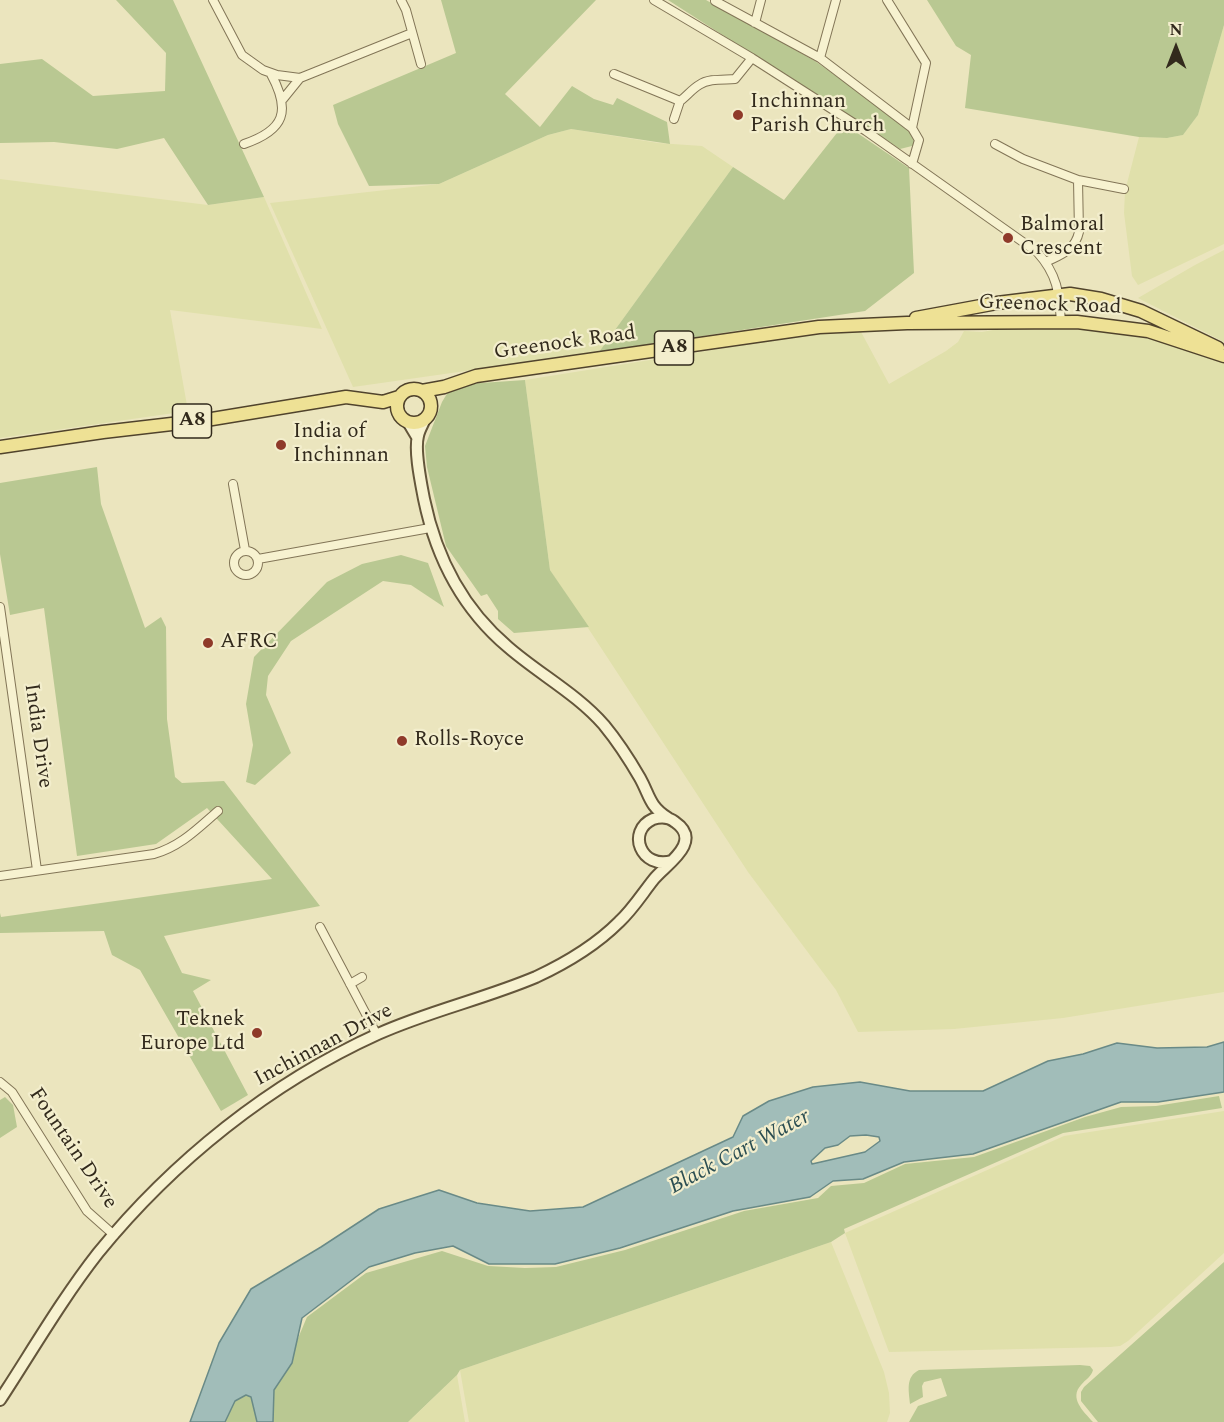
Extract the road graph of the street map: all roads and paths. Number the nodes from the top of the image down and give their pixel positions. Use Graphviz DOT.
graph roads {
  1 [pos="213,0"];
  2 [pos="401,0"];
  3 [pos="654,0"];
  4 [pos="761,0"];
  5 [pos="836,0"];
  6 [pos="887,0"];
  7 [pos="715,1"];
  8 [pos="755,23"];
  9 [pos="412,33"];
  10 [pos="752,58"];
  11 [pos="820,58"];
  12 [pos="421,64"];
  13 [pos="271,74"];
  14 [pos="614,74"];
  15 [pos="300,78"];
  16 [pos="283,99"];
  17 [pos="680,101"];
  18 [pos="674,119"];
  19 [pos="912,128"];
  20 [pos="244,144"];
  21 [pos="995,144"];
  22 [pos="912,164"];
  23 [pos="1078,180"];
  24 [pos="1124,189"];
  25 [pos="1046,262"];
  26 [pos="1059,295"];
  27 [pos="1000,302"];
  28 [pos="1004,322"];
  29 [pos="1061,322"];
  30 [pos="906,323"];
  31 [pos="1224,356"];
  32 [pos="444,387"];
  33 [pos="422,391"];
  34 [pos="399,398"];
  35 [pos="383,402"];
  36 [pos="431,403"];
  37 [pos="404,418"];
  38 [pos="425,419"];
  39 [pos="417,437"];
  40 [pos="0,447"];
  41 [pos="233,484"];
  42 [pos="430,528"];
  43 [pos="245,550"];
  44 [pos="258,559"];
  45 [pos="0,607"];
  46 [pos="649,801"];
  47 [pos="218,811"];
  48 [pos="668,818"];
  49 [pos="647,823"];
  50 [pos="650,860"];
  51 [pos="672,861"];
  52 [pos="37,870"];
  53 [pos="0,876"];
  54 [pos="652,881"];
  55 [pos="320,927"];
  56 [pos="362,977"];
  57 [pos="350,984"];
  58 [pos="377,1035"];
  59 [pos="0,1082"];
  60 [pos="114,1235"];
  61 [pos="0,1400"];
  1 -- 13 [label="street"];
  2 -- 9 [label="street"];
  3 -- 10 [label="street"];
  4 -- 8 [label="street"];
  5 -- 11 [label="street"];
  6 -- 19 [label="street"];
  7 -- 8 [label="street"];
  8 -- 11 [label="street"];
  9 -- 12 [label="street"];
  9 -- 15 [label="street"];
  10 -- 17 [label="street"];
  10 -- 22 [label="street"];
  11 -- 19 [label="street"];
  13 -- 15 [label="street"];
  13 -- 16 [label="street"];
  14 -- 17 [label="street"];
  15 -- 16 [label="street"];
  16 -- 20 [label="street"];
  17 -- 18 [label="street"];
  19 -- 22 [label="street"];
  21 -- 23 [label="street"];
  22 -- 25 [label="street"];
  23 -- 24 [label="street"];
  23 -- 25 [label="street"];
  25 -- 26 [label="street"];
  26 -- 27 [label="main road, Greenock Road / A8"];
  26 -- 29 [label="street"];
  26 -- 31 [label="main road, Greenock Road / A8"];
  27 -- 28 [label="main road"];
  27 -- 30 [label="main road, Greenock Road / A8"];
  28 -- 29 [label="main road, Greenock Road / A8"];
  28 -- 30 [label="main road, Greenock Road / A8"];
  29 -- 31 [label="main road, Greenock Road / A8"];
  30 -- 32 [label="main road, Greenock Road / A8"];
  32 -- 33 [label="main road, Greenock Road / A8"];
  32 -- 36 [label="main road"];
  33 -- 34 [label="main road, A8"];
  33 -- 36 [label="main road"];
  34 -- 35 [label="main road, A8"];
  34 -- 37 [label="main road"];
  35 -- 37 [label="main road, A8"];
  35 -- 40 [label="main road, A8"];
  36 -- 38 [label="main road"];
  37 -- 38 [label="main road"];
  37 -- 39 [label="street"];
  38 -- 39 [label="street"];
  39 -- 42 [label="street"];
  41 -- 43 [label="street"];
  42 -- 44 [label="street"];
  42 -- 46 [label="street"];
  43 -- 44 [label="street"];
  43 -- 44 [label="street"];
  45 -- 52 [label="street, India Drive"];
  46 -- 48 [label="street"];
  46 -- 49 [label="street"];
  47 -- 52 [label="street"];
  48 -- 49 [label="street"];
  48 -- 51 [label="street"];
  49 -- 50 [label="street"];
  50 -- 51 [label="street"];
  50 -- 54 [label="street"];
  51 -- 54 [label="street, Inchinnan Drive"];
  52 -- 53 [label="street"];
  54 -- 58 [label="street, Inchinnan Drive"];
  55 -- 57 [label="street"];
  56 -- 57 [label="street"];
  57 -- 58 [label="street"];
  58 -- 60 [label="street, Inchinnan Drive"];
  59 -- 60 [label="street, Fountain Drive"];
  60 -- 61 [label="street, Inchinnan Drive"];
}
